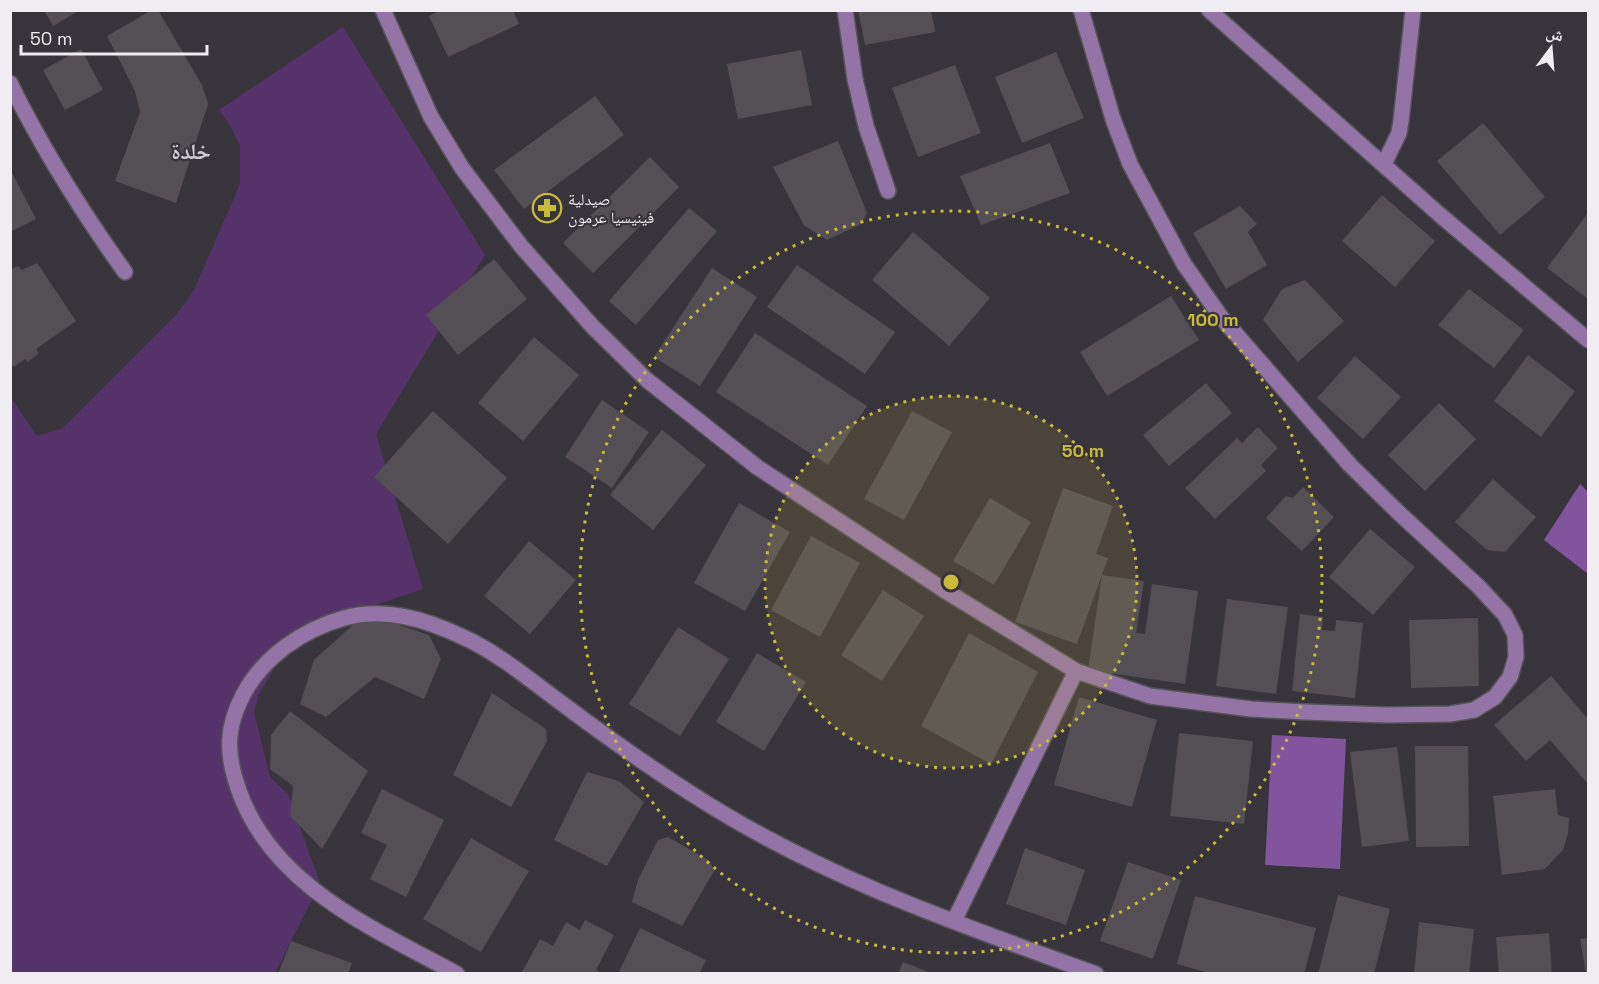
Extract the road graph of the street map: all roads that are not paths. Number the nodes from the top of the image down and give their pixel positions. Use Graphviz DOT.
graph roads {
  1 [pos="383,10"];
  2 [pos="845,10"];
  3 [pos="1081,10"];
  4 [pos="1209,10"];
  5 [pos="1413,10"];
  6 [pos="10,83"];
  7 [pos="1384,164"];
  8 [pos="888,190"];
  9 [pos="125,272"];
  10 [pos="1588,340"];
  11 [pos="1076,671"];
  12 [pos="954,921"];
  13 [pos="458,974"];
  14 [pos="1096,974"];
  1 -- 11 [label="street"];
  2 -- 8 [label="street"];
  3 -- 11 [label="street"];
  4 -- 7 [label="street"];
  5 -- 7 [label="street"];
  6 -- 9 [label="street"];
  7 -- 10 [label="street"];
  11 -- 12 [label="street"];
  12 -- 13 [label="street"];
  12 -- 14 [label="street"];
}
